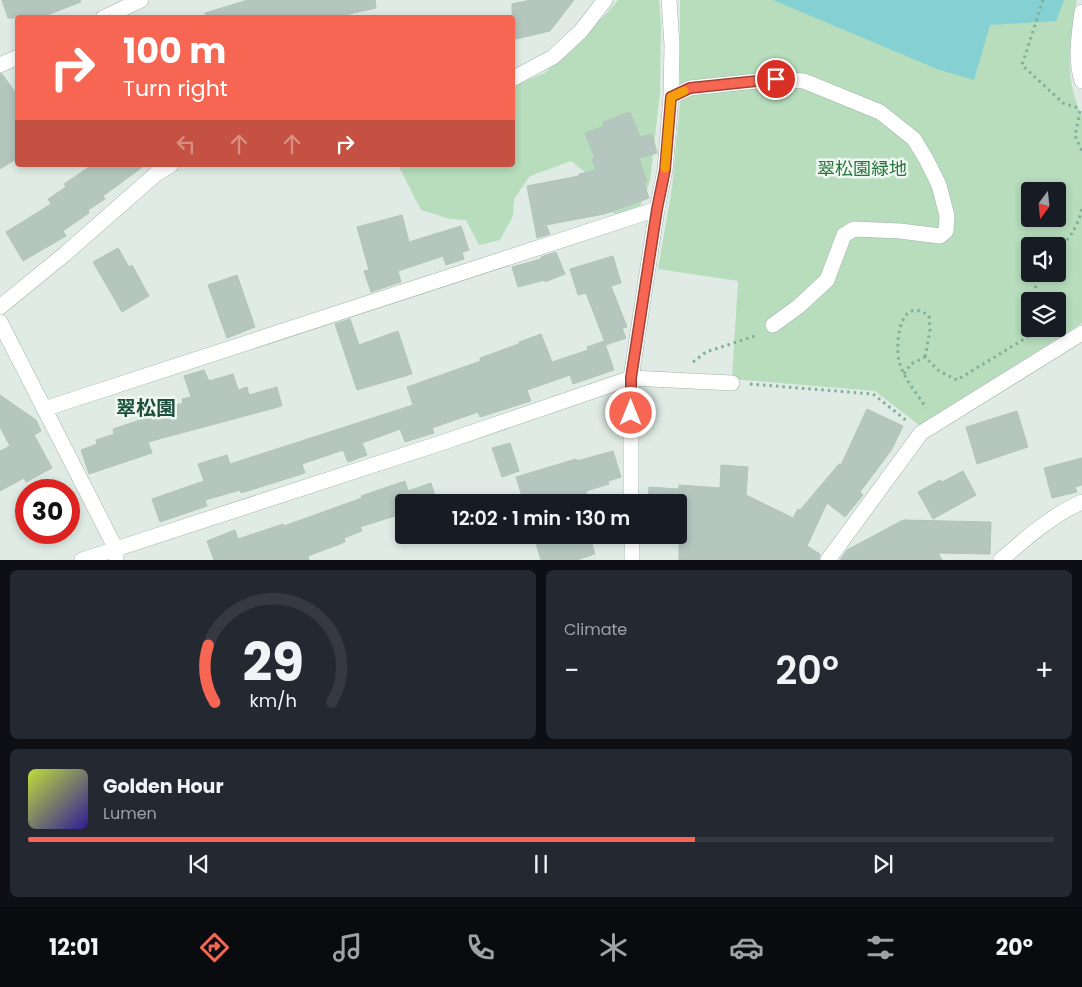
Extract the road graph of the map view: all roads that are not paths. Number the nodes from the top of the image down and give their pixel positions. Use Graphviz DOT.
graph roads {
  1 [pos="141,0"];
  2 [pos="605,0"];
  3 [pos="670,0"];
  4 [pos="1082,12"];
  5 [pos="109,15"];
  6 [pos="15,58"];
  7 [pos="0,65"];
  8 [pos="515,77"];
  9 [pos="1082,81"];
  10 [pos="671,97"];
  11 [pos="168,167"];
  12 [pos="657,209"];
  13 [pos="0,307"];
  14 [pos="0,322"];
  15 [pos="773,325"];
  16 [pos="1082,333"];
  17 [pos="631,378"];
  18 [pos="732,383"];
  19 [pos="44,409"];
  20 [pos="631,494"];
  21 [pos="1082,502"];
  22 [pos="632,544"];
  23 [pos="116,554"];
  24 [pos="82,560"];
  25 [pos="632,560"];
  26 [pos="828,560"];
  27 [pos="1001,560"];
  1 -- 5 [label="street"];
  2 -- 8 [label="street"];
  3 -- 10 [label="street"];
  4 -- 9 [label="street"];
  6 -- 7 [label="street"];
  10 -- 12 [label="street"];
  10 -- 15 [label="street"];
  11 -- 13 [label="street"];
  12 -- 17 [label="street"];
  12 -- 19 [label="street"];
  14 -- 19 [label="street"];
  16 -- 26 [label="street"];
  17 -- 18 [label="street"];
  17 -- 20 [label="street"];
  17 -- 23 [label="street"];
  19 -- 23 [label="street"];
  21 -- 27 [label="street"];
  22 -- 25 [label="street"];
  23 -- 24 [label="street"];
}
